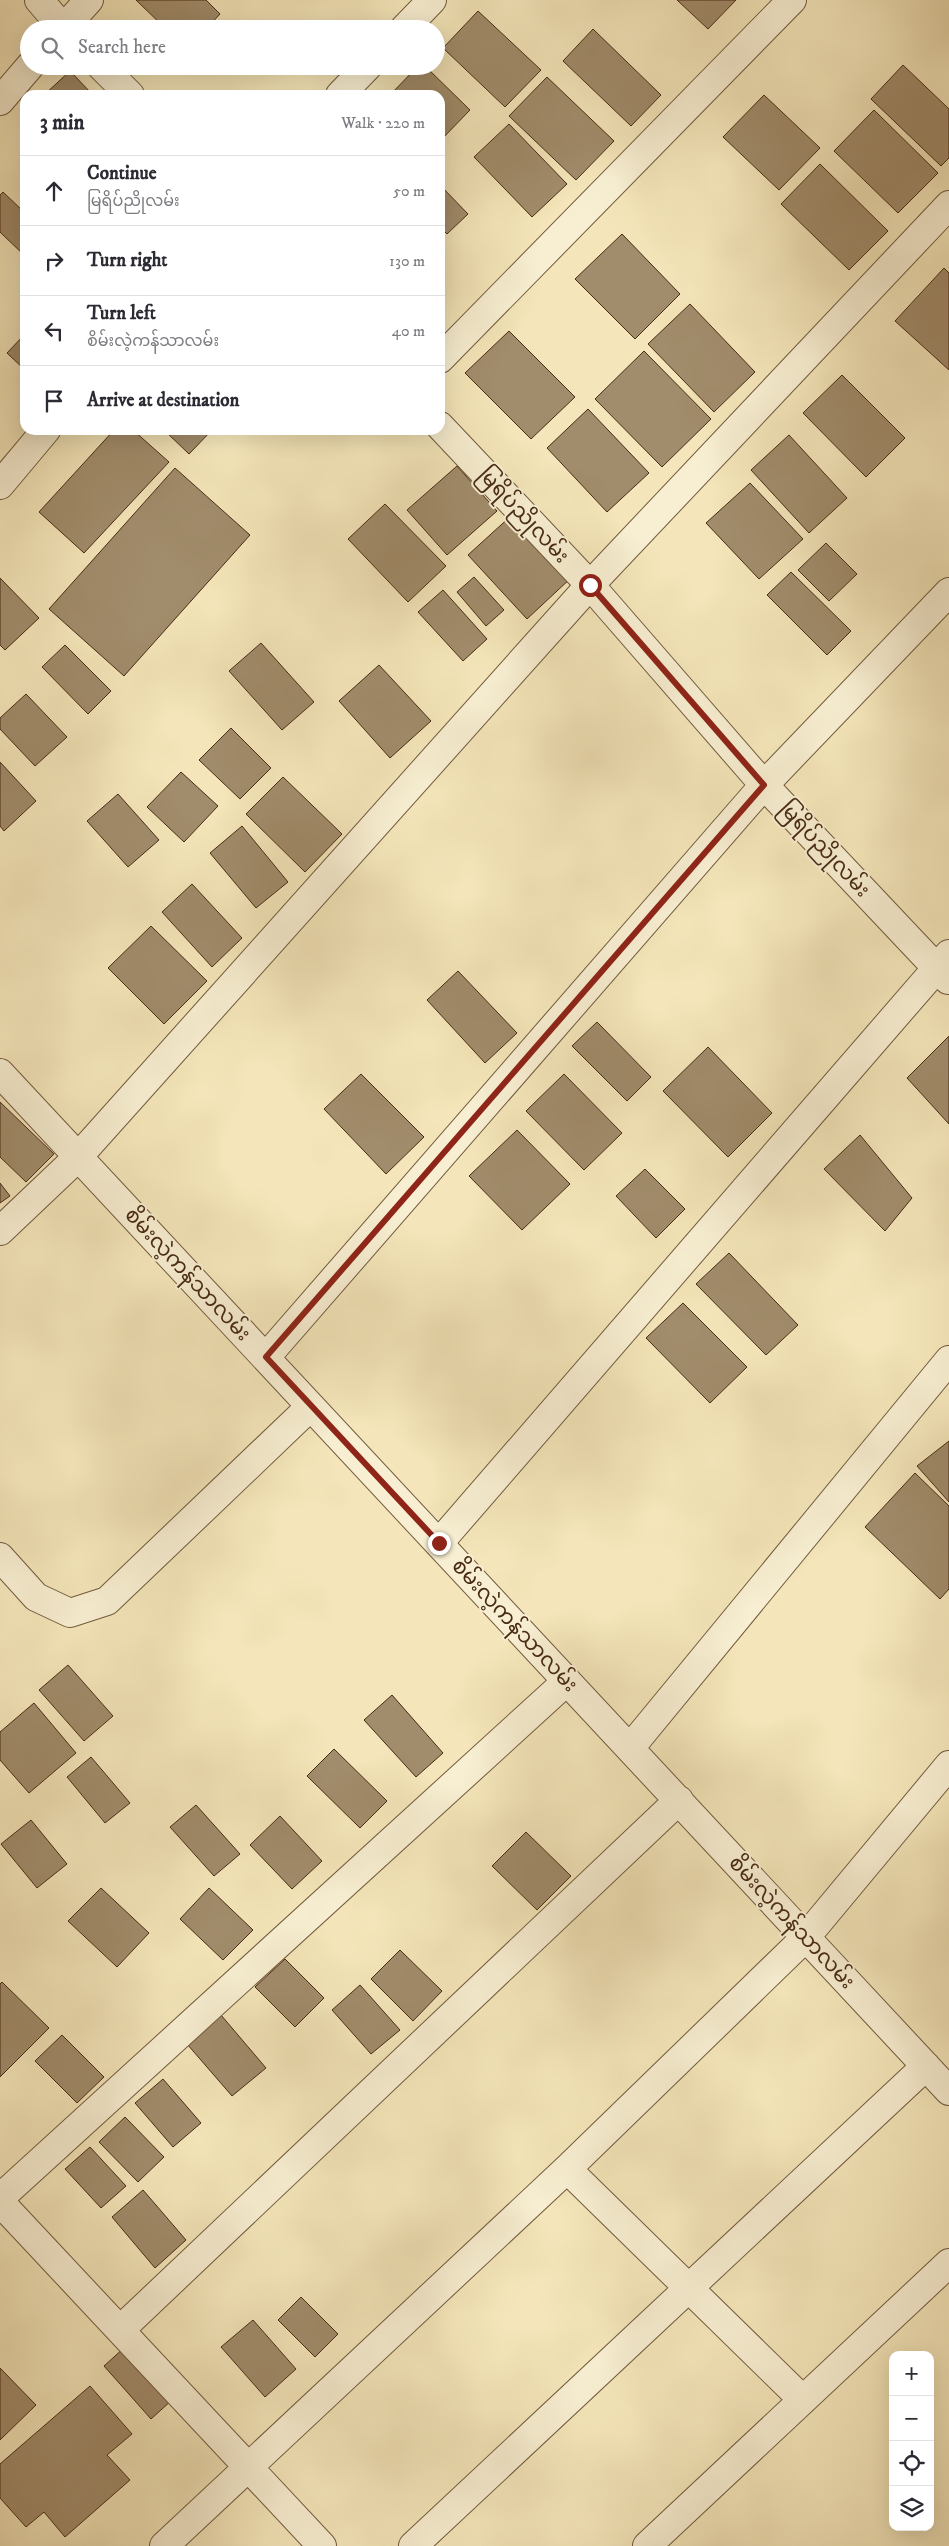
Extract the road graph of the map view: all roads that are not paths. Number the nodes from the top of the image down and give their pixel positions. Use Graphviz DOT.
graph roads {
  1 [pos="39,0"];
  2 [pos="90,0"];
  3 [pos="432,0"];
  4 [pos="792,0"];
  5 [pos="56,20"];
  6 [pos="71,20"];
  7 [pos="413,20"];
  8 [pos="22,75"];
  9 [pos="110,75"];
  10 [pos="359,75"];
  11 [pos="125,90"];
  12 [pos="345,90"];
  13 [pos="0,100"];
  14 [pos="949,205"];
  15 [pos="445,354"];
  16 [pos="445,431"];
  17 [pos="42,435"];
  18 [pos="0,485"];
  19 [pos="590,585"];
  20 [pos="949,592"];
  21 [pos="764,785"];
  22 [pos="945,967"];
  23 [pos="0,1073"];
  24 [pos="78,1157"];
  25 [pos="0,1231"];
  26 [pos="266,1357"];
  27 [pos="949,1360"];
  28 [pos="310,1407"];
  29 [pos="439,1543"];
  30 [pos="0,1557"];
  31 [pos="567,1681"];
  32 [pos="630,1748"];
  33 [pos="949,1765"];
  34 [pos="678,1800"];
  35 [pos="806,1937"];
  36 [pos="926,2066"];
  37 [pos="949,2091"];
  38 [pos="567,2169"];
  39 [pos="0,2198"];
  40 [pos="0,2202"];
  41 [pos="949,2263"];
  42 [pos="688,2287"];
  43 [pos="120,2330"];
  44 [pos="803,2400"];
  45 [pos="248,2467"];
  46 [pos="164,2546"];
  47 [pos="322,2546"];
  48 [pos="413,2546"];
  49 [pos="647,2546"];
  1 -- 5 [label="street"];
  2 -- 6 [label="street"];
  3 -- 7 [label="street"];
  4 -- 15 [label="street"];
  8 -- 13 [label="street"];
  9 -- 11 [label="street"];
  10 -- 12 [label="street"];
  14 -- 19 [label="street"];
  16 -- 19 [label="street, မြရိပ်ညိုလမ်း"];
  17 -- 18 [label="street"];
  19 -- 21 [label="street, မြရိပ်ညိုလမ်း"];
  19 -- 24 [label="street"];
  20 -- 21 [label="street"];
  21 -- 22 [label="street, မြရိပ်ညိုလမ်း"];
  21 -- 26 [label="street"];
  22 -- 29 [label="street"];
  23 -- 24 [label="street, စိမ်းလဲ့ကန်သာလမ်း"];
  24 -- 25 [label="street"];
  24 -- 26 [label="street, စိမ်းလဲ့ကန်သာလမ်း"];
  26 -- 28 [label="street, စိမ်းလဲ့ကန်သာလမ်း"];
  27 -- 32 [label="street"];
  28 -- 29 [label="street, စိမ်းလဲ့ကန်သာလမ်း"];
  28 -- 30 [label="street"];
  29 -- 31 [label="street, စိမ်းလဲ့ကန်သာလမ်း"];
  31 -- 32 [label="street, စိမ်းလဲ့ကန်သာလမ်း"];
  31 -- 39 [label="street"];
  32 -- 34 [label="street, စိမ်းလဲ့ကန်သာလမ်း"];
  33 -- 35 [label="street"];
  34 -- 35 [label="street, စိမ်းလဲ့ကန်သာလမ်း"];
  34 -- 43 [label="street"];
  35 -- 36 [label="street, စိမ်းလဲ့ကန်သာလမ်း"];
  35 -- 38 [label="street"];
  36 -- 37 [label="street, စိမ်းလဲ့ကန်သာလမ်း"];
  36 -- 42 [label="street"];
  38 -- 42 [label="street"];
  38 -- 45 [label="street"];
  40 -- 43 [label="street"];
  41 -- 44 [label="street"];
  42 -- 44 [label="street"];
  42 -- 48 [label="street"];
  43 -- 45 [label="street"];
  44 -- 49 [label="street"];
  45 -- 46 [label="street"];
  45 -- 47 [label="street"];
}
